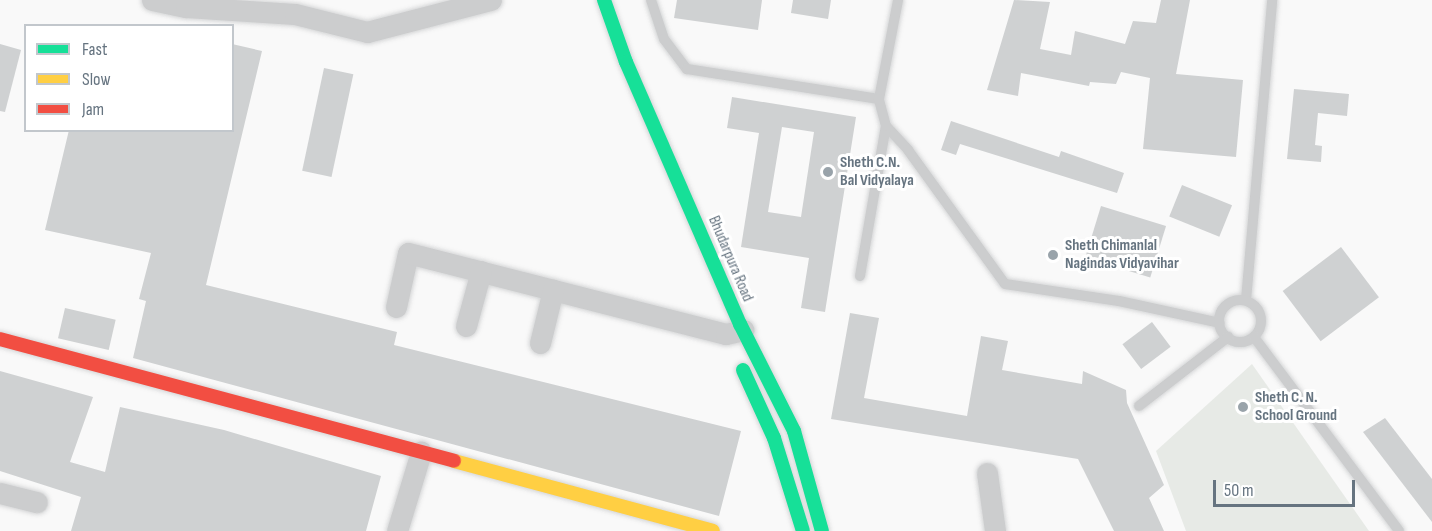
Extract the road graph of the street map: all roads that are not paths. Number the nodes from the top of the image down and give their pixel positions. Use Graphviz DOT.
graph roads {
  1 [pos="152,0"];
  2 [pos="491,0"];
  3 [pos="604,0"];
  4 [pos="651,0"];
  5 [pos="898,0"];
  6 [pos="1272,0"];
  7 [pos="595,21"];
  8 [pos="619,84"];
  9 [pos="879,99"];
  10 [pos="886,126"];
  11 [pos="670,163"];
  12 [pos="656,170"];
  13 [pos="481,271"];
  14 [pos="860,276"];
  15 [pos="553,290"];
  16 [pos="1246,300"];
  17 [pos="396,307"];
  18 [pos="717,312"];
  19 [pos="1220,323"];
  20 [pos="466,326"];
  21 [pos="1228,337"];
  22 [pos="1254,337"];
  23 [pos="0,339"];
  24 [pos="734,341"];
  25 [pos="540,343"];
  26 [pos="1139,406"];
  27 [pos="421,452"];
  28 [pos="987,473"];
  29 [pos="0,493"];
  30 [pos="37,502"];
  31 [pos="681,526"];
  32 [pos="397,531"];
  33 [pos="713,531"];
  34 [pos="803,531"];
  35 [pos="822,531"];
  36 [pos="995,531"];
  37 [pos="1399,531"];
  1 -- 2 [label="street"];
  3 -- 11 [label="street, Bhudarpura Road"];
  4 -- 9 [label="lane"];
  5 -- 9 [label="lane"];
  6 -- 16 [label="lane"];
  7 -- 8 [label="street"];
  9 -- 10 [label="lane"];
  10 -- 14 [label="lane"];
  10 -- 19 [label="lane"];
  11 -- 12 [label="street"];
  11 -- 24 [label="street, Bhudarpura Road"];
  13 -- 15 [label="street"];
  13 -- 17 [label="street"];
  13 -- 20 [label="street"];
  15 -- 24 [label="street"];
  15 -- 25 [label="street"];
  16 -- 19 [label="lane"];
  16 -- 22 [label="lane"];
  18 -- 24 [label="street, Bhudarpura Road"];
  19 -- 21 [label="lane"];
  21 -- 22 [label="lane"];
  21 -- 26 [label="lane"];
  22 -- 37 [label="lane"];
  23 -- 27 [label="street"];
  24 -- 34 [label="street, Bhudarpura Road"];
  24 -- 35 [label="street, Bhudarpura Road"];
  27 -- 31 [label="street"];
  27 -- 32 [label="street"];
  28 -- 36 [label="street"];
  29 -- 30 [label="street"];
  31 -- 33 [label="street"];
}
